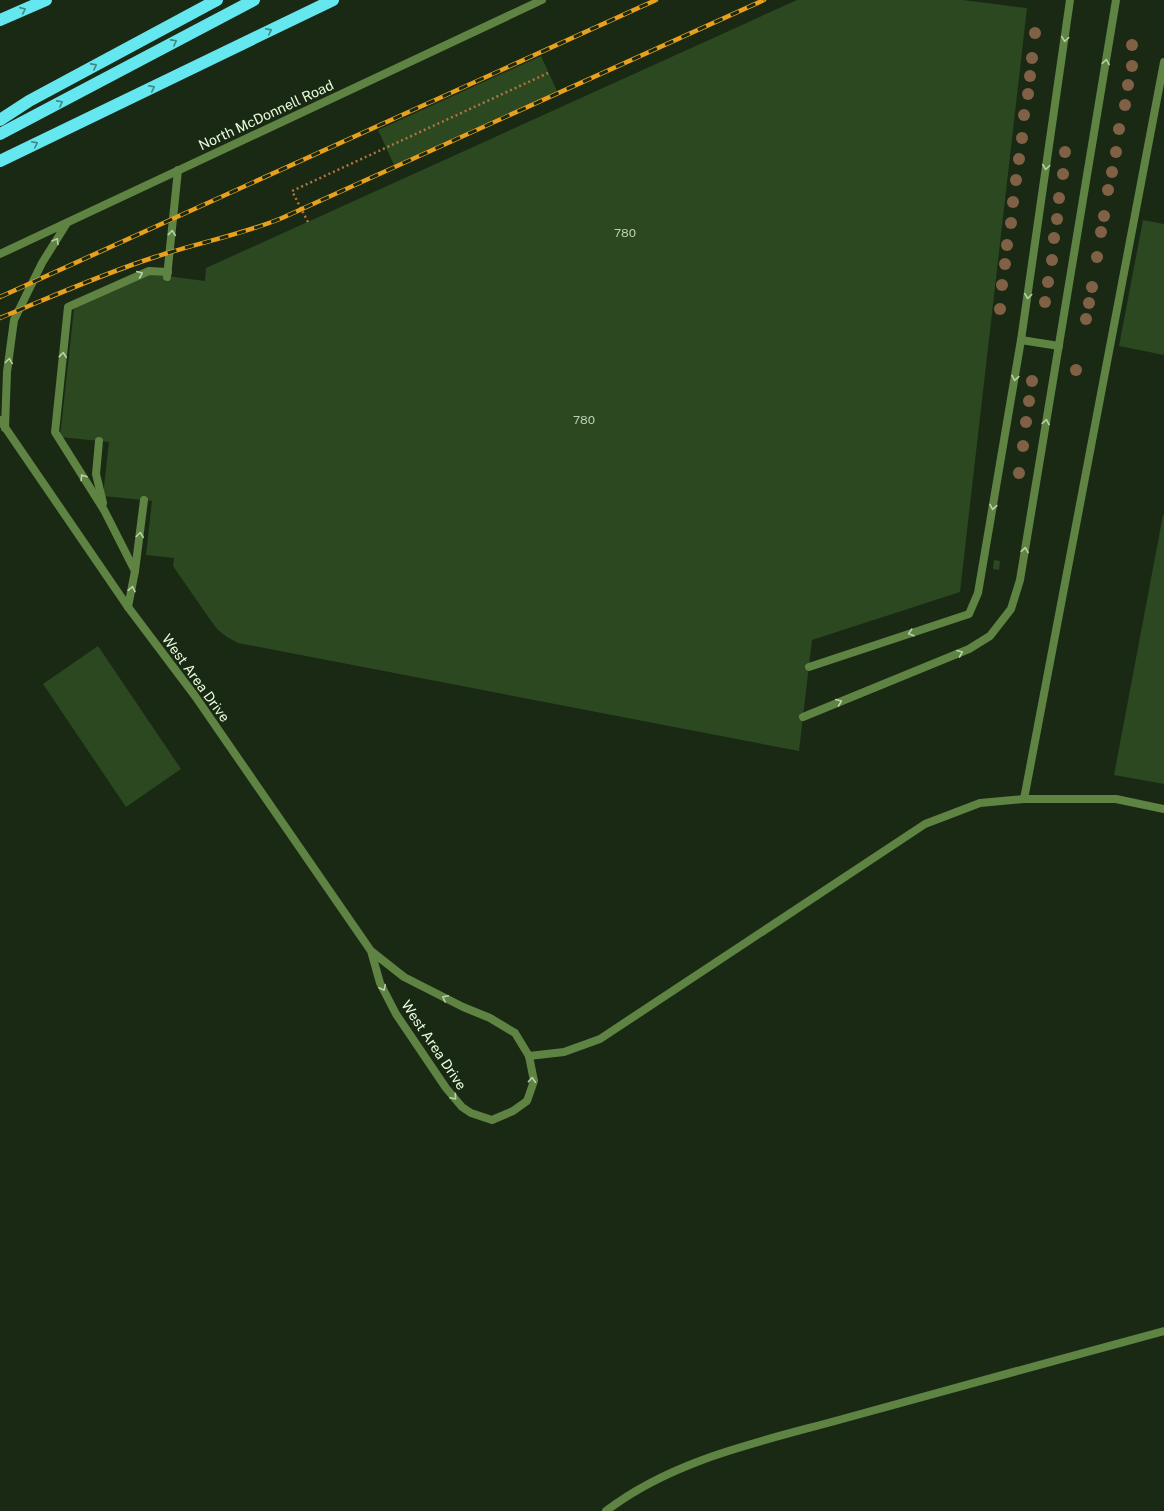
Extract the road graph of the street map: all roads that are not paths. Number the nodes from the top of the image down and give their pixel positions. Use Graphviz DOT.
graph roads {
  1 [pos="46,0"];
  2 [pos="217,0"];
  3 [pos="254,0"];
  4 [pos="333,0"];
  5 [pos="542,0"];
  6 [pos="1070,0"];
  7 [pos="1116,0"];
  8 [pos="0,20"];
  9 [pos="1164,62"];
  10 [pos="0,120"];
  11 [pos="0,134"];
  12 [pos="0,161"];
  13 [pos="178,170"];
  14 [pos="67,223"];
  15 [pos="0,254"];
  16 [pos="1021,340"];
  17 [pos="1059,346"];
  18 [pos="0,420"];
  19 [pos="5,428"];
  20 [pos="99,441"];
  21 [pos="144,500"];
  22 [pos="104,510"];
  23 [pos="135,571"];
  24 [pos="128,607"];
  25 [pos="809,667"];
  26 [pos="803,717"];
  27 [pos="1024,799"];
  28 [pos="1164,809"];
  29 [pos="371,952"];
  30 [pos="529,1056"];
  31 [pos="1164,1331"];
  32 [pos="606,1511"];
  8 -- 1 [label="highway, one-way"];
  10 -- 2 [label="highway, one-way"];
  11 -- 3 [label="highway, one-way"];
  12 -- 4 [label="highway, one-way"];
  5 -- 13 [label="street, North McDonnell Road"];
  6 -- 16 [label="street, one-way"];
  17 -- 7 [label="street, one-way"];
  9 -- 27 [label="street"];
  13 -- 14 [label="street, North McDonnell Road"];
  22 -- 13 [label="street, one-way"];
  14 -- 15 [label="street, North McDonnell Road"];
  19 -- 14 [label="street, one-way"];
  16 -- 17 [label="street"];
  16 -- 25 [label="street, one-way"];
  26 -- 17 [label="street, one-way"];
  18 -- 19 [label="street, West Area Drive"];
  19 -- 24 [label="street, West Area Drive"];
  20 -- 22 [label="street"];
  23 -- 21 [label="street, one-way"];
  22 -- 23 [label="street"];
  24 -- 23 [label="street, one-way"];
  24 -- 29 [label="street, West Area Drive"];
  27 -- 28 [label="street"];
  27 -- 30 [label="street"];
  30 -- 29 [label="street, West Area Drive, one-way"];
  29 -- 30 [label="street, West Area Drive, one-way"];
  31 -- 32 [label="street"];
}
